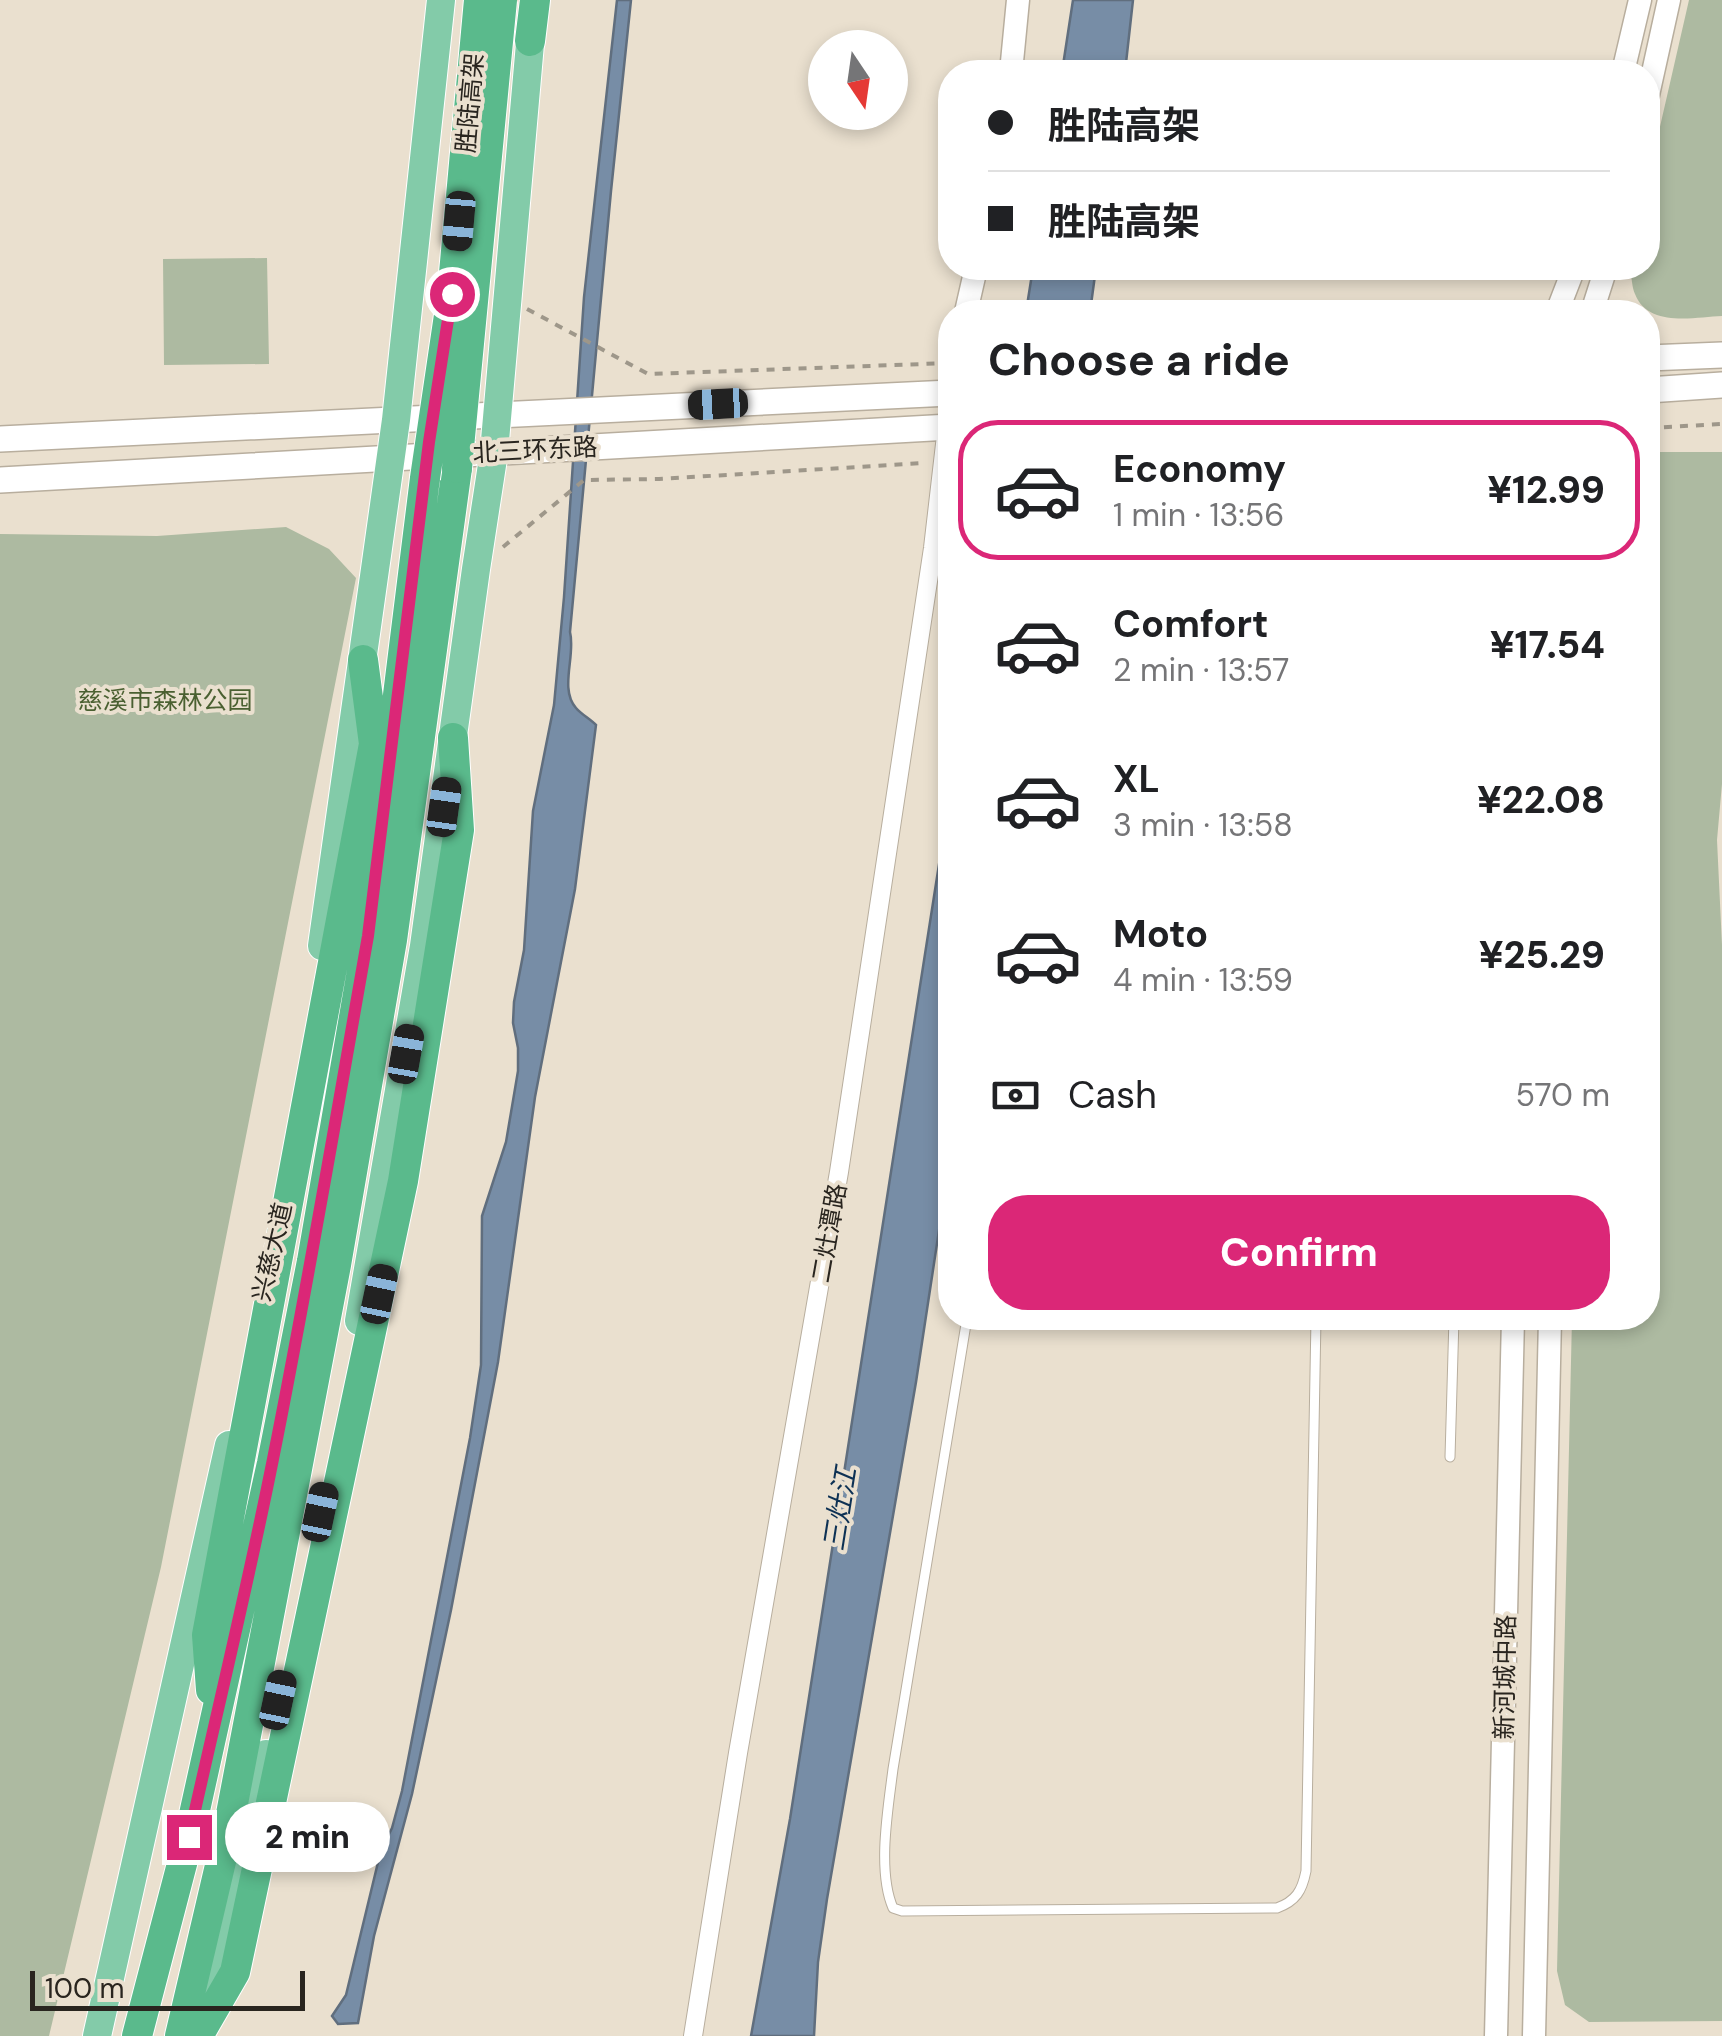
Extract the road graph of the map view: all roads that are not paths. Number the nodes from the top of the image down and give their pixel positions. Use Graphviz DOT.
graph roads {
  1 [pos="441,0"];
  2 [pos="480,0"];
  3 [pos="502,0"];
  4 [pos="534,0"];
  5 [pos="1018,0"];
  6 [pos="1640,0"];
  7 [pos="1670,0"];
  8 [pos="530,41"];
  9 [pos="1012,60"];
  10 [pos="1626,60"];
  11 [pos="1656,60"];
  12 [pos="1722,354"];
  13 [pos="1660,357"];
  14 [pos="1722,385"];
  15 [pos="1660,389"];
  16 [pos="938,390"];
  17 [pos="498,415"];
  18 [pos="396,420"];
  19 [pos="938,428"];
  20 [pos="0,439"];
  21 [pos="494,452"];
  22 [pos="391,457"];
  23 [pos="0,480"];
  24 [pos="938,503"];
  25 [pos="362,660"];
  26 [pos="453,738"];
  27 [pos="965,1330"];
  28 [pos="1316,1330"];
  29 [pos="1454,1330"];
  30 [pos="1513,1330"];
  31 [pos="1550,1330"];
  32 [pos="1450,1456"];
  33 [pos="214,1726"];
  34 [pos="96,2036"];
  35 [pos="137,2036"];
  36 [pos="180,2036"];
  37 [pos="198,2036"];
  38 [pos="693,2036"];
  39 [pos="1496,2036"];
  40 [pos="1534,2036"];
  1 -- 18 [label="main road, 兴慈大道"];
  2 -- 33 [label="highway, 胜陆高架, bridge"];
  3 -- 36 [label="highway, 胜陆高架, bridge"];
  4 -- 8 [label="highway"];
  5 -- 9 [label="street"];
  6 -- 10 [label="street"];
  7 -- 11 [label="street"];
  8 -- 17 [label="main road"];
  12 -- 13 [label="main road"];
  14 -- 15 [label="main road"];
  16 -- 17 [label="main road, 北三环东路"];
  17 -- 18 [label="main road, 北三环东路"];
  17 -- 21 [label="main road"];
  18 -- 20 [label="main road, 北三环东路"];
  18 -- 22 [label="main road, 兴慈大道"];
  19 -- 21 [label="main road, 北三环东路"];
  21 -- 22 [label="main road, 北三环东路"];
  21 -- 26 [label="main road"];
  22 -- 23 [label="main road, 北三环东路"];
  22 -- 25 [label="main road, 兴慈大道"];
  24 -- 38 [label="street, 二灶潭路"];
  25 -- 33 [label="highway"];
  25 -- 34 [label="main road, 兴慈大道"];
  26 -- 37 [label="main road"];
  26 -- 37 [label="highway"];
  27 -- 28 [label="lane"];
  29 -- 32 [label="lane"];
  30 -- 39 [label="street, 新河城中路"];
  31 -- 40 [label="street, 新河城中路"];
  33 -- 35 [label="highway, 胜陆高架"];
}
